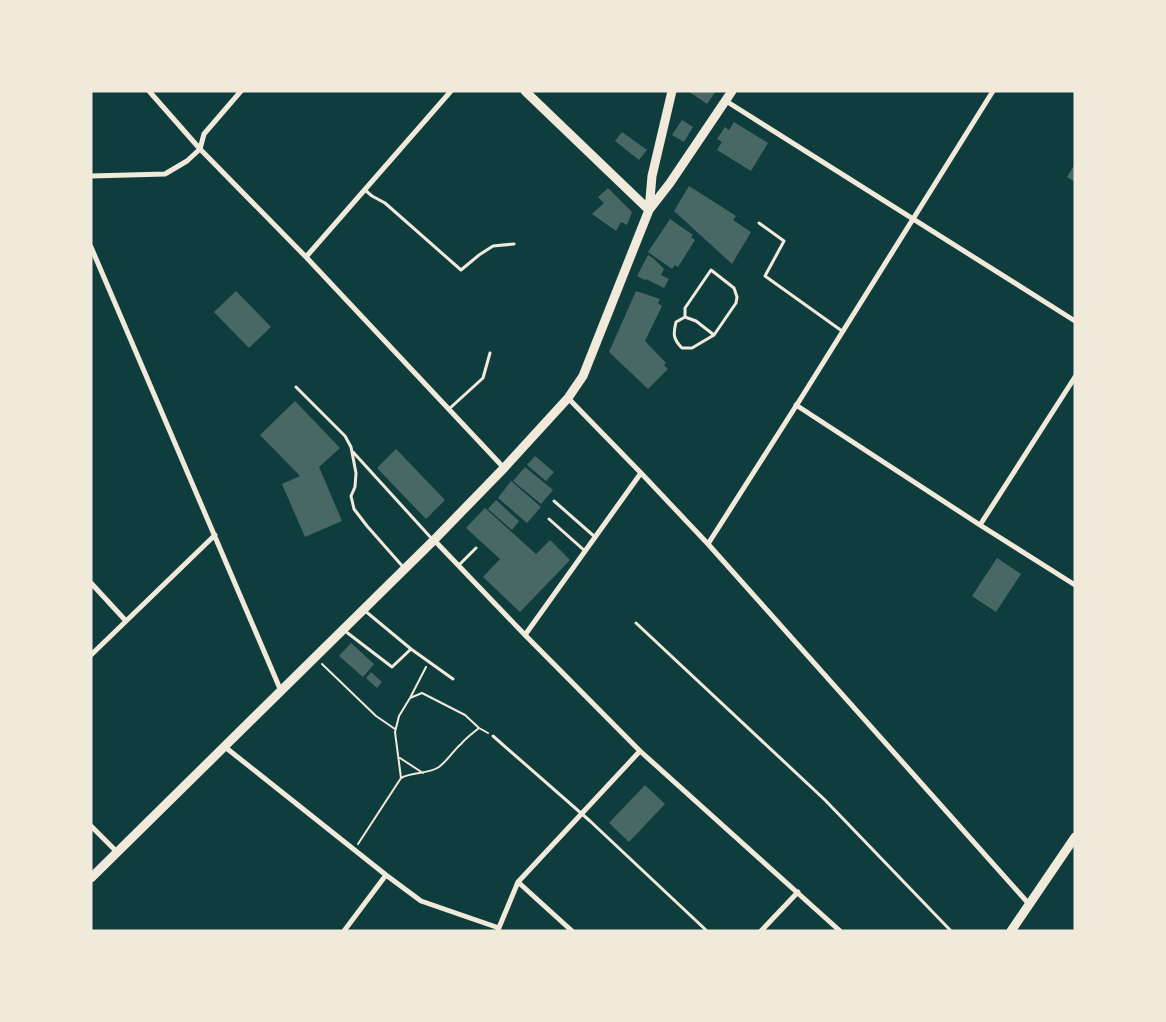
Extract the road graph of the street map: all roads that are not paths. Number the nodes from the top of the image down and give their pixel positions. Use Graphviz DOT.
graph roads {
  1 [pos="149,91"];
  2 [pos="241,91"];
  3 [pos="452,91"];
  4 [pos="525,91"];
  5 [pos="672,91"];
  6 [pos="732,91"];
  7 [pos="993,91"];
  8 [pos="726,101"];
  9 [pos="200,149"];
  10 [pos="91,176"];
  11 [pos="365,190"];
  12 [pos="649,210"];
  13 [pos="913,220"];
  14 [pos="759,223"];
  15 [pos="514,244"];
  16 [pos="91,247"];
  17 [pos="306,257"];
  18 [pos="684,317"];
  19 [pos="1075,321"];
  20 [pos="843,332"];
  21 [pos="714,335"];
  22 [pos="490,353"];
  23 [pos="1075,377"];
  24 [pos="296,387"];
  25 [pos="568,398"];
  26 [pos="796,406"];
  27 [pos="449,410"];
  28 [pos="352,451"];
  29 [pos="504,468"];
  30 [pos="641,473"];
  31 [pos="554,502"];
  32 [pos="549,519"];
  33 [pos="980,525"];
  34 [pos="215,535"];
  35 [pos="595,537"];
  36 [pos="434,540"];
  37 [pos="708,544"];
  38 [pos="476,548"];
  39 [pos="585,551"];
  40 [pos="458,566"];
  41 [pos="405,569"];
  42 [pos="91,583"];
  43 [pos="1075,584"];
  44 [pos="364,609"];
  45 [pos="126,621"];
  46 [pos="636,623"];
  47 [pos="343,630"];
  48 [pos="525,635"];
  49 [pos="411,649"];
  50 [pos="91,655"];
  51 [pos="453,679"];
  52 [pos="281,691"];
  53 [pos="493,736"];
  54 [pos="225,747"];
  55 [pos="640,750"];
  56 [pos="582,814"];
  57 [pos="91,826"];
  58 [pos="1073,843"];
  59 [pos="117,852"];
  60 [pos="386,875"];
  61 [pos="91,878"];
  62 [pos="518,882"];
  63 [pos="798,892"];
  64 [pos="1029,904"];
  65 [pos="498,929"];
  66 [pos="344,931"];
  67 [pos="572,931"];
  68 [pos="707,931"];
  69 [pos="761,931"];
  70 [pos="840,931"];
  71 [pos="951,931"];
  72 [pos="1011,931"];
  1 -- 9 [label="street"];
  2 -- 9 [label="street"];
  3 -- 11 [label="street"];
  4 -- 12 [label="street"];
  5 -- 12 [label="street"];
  6 -- 8 [label="street"];
  7 -- 13 [label="street"];
  8 -- 12 [label="street"];
  8 -- 13 [label="street"];
  9 -- 10 [label="street"];
  9 -- 17 [label="street"];
  11 -- 15 [label="lane"];
  11 -- 17 [label="street"];
  12 -- 25 [label="street"];
  13 -- 19 [label="street"];
  13 -- 20 [label="street"];
  14 -- 20 [label="lane"];
  16 -- 34 [label="street"];
  17 -- 27 [label="street"];
  18 -- 21 [label="lane"];
  18 -- 21 [label="lane"];
  18 -- 21 [label="lane"];
  20 -- 26 [label="street"];
  22 -- 27 [label="lane"];
  23 -- 33 [label="street"];
  24 -- 28 [label="lane"];
  25 -- 29 [label="street"];
  25 -- 30 [label="street"];
  26 -- 33 [label="street"];
  26 -- 37 [label="street"];
  27 -- 29 [label="street"];
  28 -- 36 [label="lane"];
  28 -- 41 [label="lane"];
  29 -- 36 [label="street"];
  30 -- 35 [label="street"];
  30 -- 37 [label="street"];
  31 -- 35 [label="lane"];
  32 -- 39 [label="lane"];
  33 -- 43 [label="street"];
  34 -- 45 [label="street"];
  34 -- 52 [label="street"];
  35 -- 39 [label="street"];
  36 -- 40 [label="street"];
  36 -- 41 [label="street"];
  37 -- 64 [label="street"];
  38 -- 40 [label="lane"];
  39 -- 48 [label="street"];
  40 -- 48 [label="street"];
  41 -- 44 [label="street"];
  42 -- 45 [label="street"];
  44 -- 47 [label="street"];
  44 -- 49 [label="lane"];
  45 -- 50 [label="street"];
  46 -- 71 [label="lane"];
  47 -- 49 [label="lane"];
  47 -- 52 [label="street"];
  48 -- 55 [label="street"];
  49 -- 51 [label="lane"];
  52 -- 54 [label="street"];
  53 -- 56 [label="lane"];
  54 -- 59 [label="street"];
  54 -- 60 [label="street"];
  55 -- 56 [label="street"];
  55 -- 63 [label="street"];
  56 -- 62 [label="street"];
  56 -- 68 [label="lane"];
  57 -- 59 [label="street"];
  58 -- 64 [label="street"];
  59 -- 61 [label="street"];
  60 -- 65 [label="street"];
  60 -- 66 [label="street"];
  62 -- 65 [label="street"];
  62 -- 67 [label="street"];
  63 -- 69 [label="street"];
  63 -- 70 [label="street"];
  64 -- 72 [label="street"];
}
